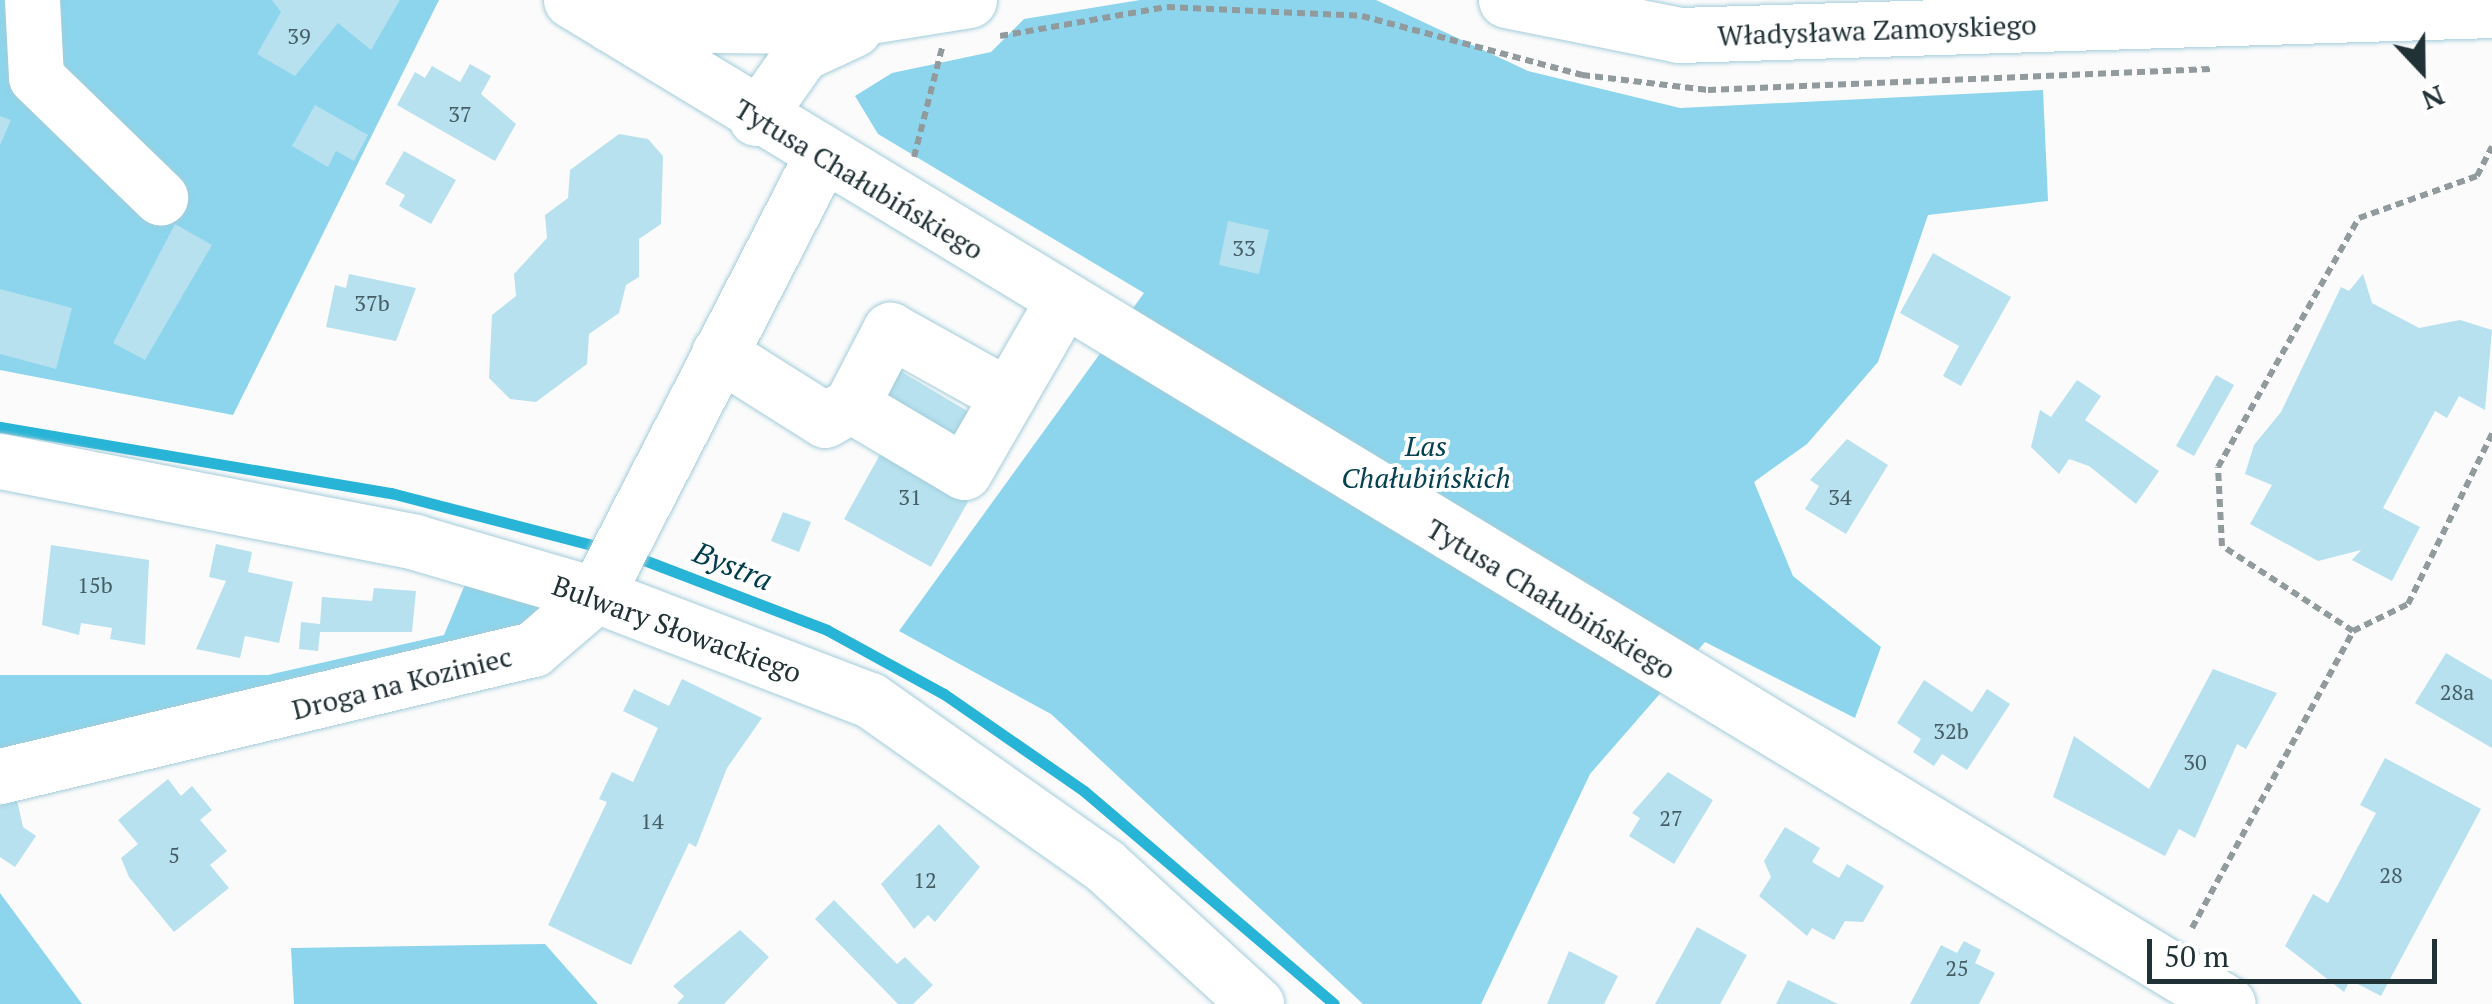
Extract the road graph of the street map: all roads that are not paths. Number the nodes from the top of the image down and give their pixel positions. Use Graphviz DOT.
graph roads {
  1 [pos="32,0"];
  2 [pos="969,0"];
  3 [pos="1506,0"];
  4 [pos="2492,10"];
  5 [pos="591,12"];
  6 [pos="804,13"];
  7 [pos="874,21"];
  8 [pos="756,118"];
  9 [pos="821,156"];
  10 [pos="160,197"];
  11 [pos="1062,302"];
  12 [pos="719,353"];
  13 [pos="1008,396"];
  14 [pos="851,405"];
  15 [pos="0,462"];
  16 [pos="600,586"];
  17 [pos="0,776"];
  18 [pos="1236,998"];
  19 [pos="2228,1004"];
  1 -- 10 [label="street"];
  2 -- 7 [label="street"];
  3 -- 4 [label="street, Władysława Zamoyskiego"];
  5 -- 6 [label="street"];
  5 -- 8 [label="street, Tytusa Chałubińskiego"];
  6 -- 7 [label="street"];
  7 -- 8 [label="street"];
  8 -- 9 [label="street, Tytusa Chałubińskiego"];
  9 -- 11 [label="street, Tytusa Chałubińskiego"];
  9 -- 12 [label="street, Droga na Koziniec"];
  11 -- 13 [label="street"];
  11 -- 19 [label="street, Tytusa Chałubińskiego"];
  12 -- 14 [label="street"];
  12 -- 16 [label="street, Droga na Koziniec"];
  13 -- 14 [label="street"];
  13 -- 14 [label="street"];
  15 -- 16 [label="street, Bulwary Słowackiego"];
  16 -- 17 [label="street, Droga na Koziniec"];
  16 -- 18 [label="street, Bulwary Słowackiego"];
}
